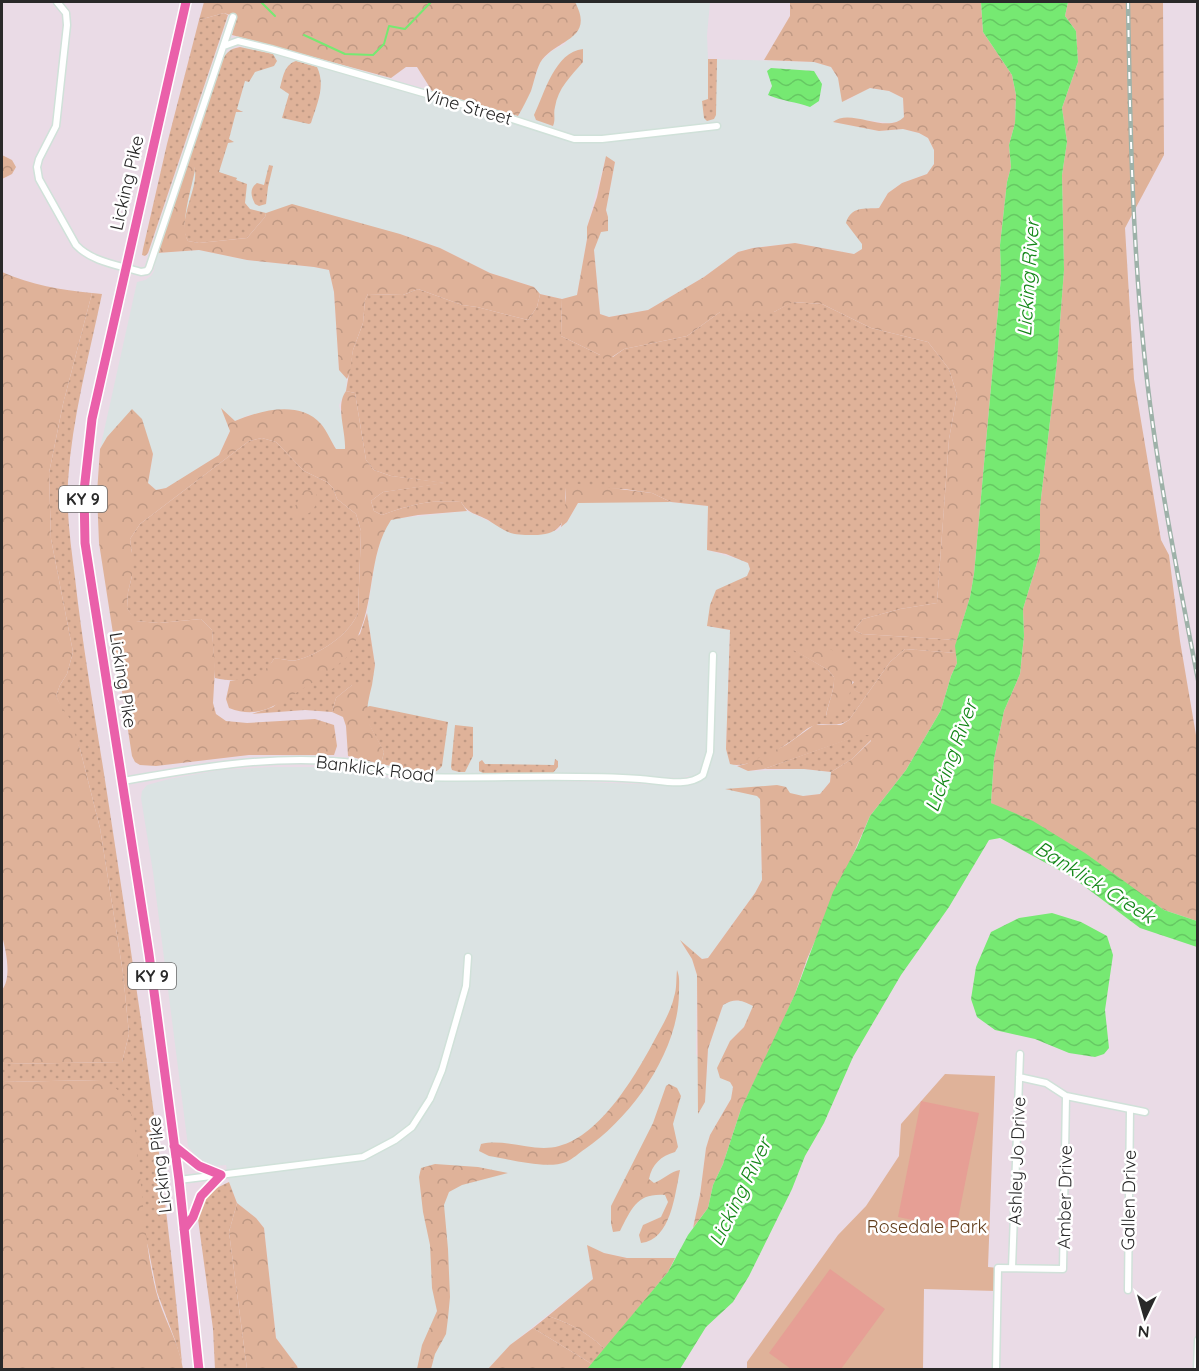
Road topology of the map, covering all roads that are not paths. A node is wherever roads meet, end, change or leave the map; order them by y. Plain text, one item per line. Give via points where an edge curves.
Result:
1 (57, 2) edge
2 (186, 2) edge
3 (232, 16) dead end
4 (224, 46) junction
5 (717, 126) dead end
6 (125, 267) junction
7 (712, 656) dead end
8 (123, 781) junction
9 (468, 957) dead end
10 (1020, 1054) dead end
11 (1019, 1077) junction
12 (1066, 1095) junction
13 (1130, 1109) junction
14 (1145, 1112) dead end
15 (174, 1146) junction
16 (221, 1174) junction
17 (179, 1180) junction
18 (184, 1229) junction
19 (1012, 1268) junction
20 (1128, 1290) dead end
21 (1197, 1341) edge
22 (199, 1370) edge
23 (996, 1370) edge
24 (1197, 1370) edge

1 - 6 street via 66,13 67,31 56,126 39,159 39,179 75,245 93,258
2 - 6 main road, Licking Pike / KY 9
3 - 4 street
4 - 5 street, Vine Street via 238,41 272,49 574,139
4 - 6 street via 149,268 143,273
6 - 8 main road, Licking Pike / KY 9 via 92,419 83,507 88,569
7 - 8 street, Banklick Road via 710,752 706,770 699,778 664,781 416,777 352,763 318,761 231,763
8 - 15 main road, Licking Pike / KY 9
9 - 16 street via 466,986 442,1071 412,1127 363,1157
10 - 11 street, Ashley Jo Drive
11 - 12 street via 1046,1083
11 - 19 street, Ashley Jo Drive
12 - 13 street
12 - 19 street, Amber Drive via 1064,1269
13 - 14 street
13 - 20 street, Gallen Drive
15 - 16 main road via 199,1166
15 - 17 main road, Licking Pike / KY 9
16 - 17 street
16 - 18 main road via 201,1196
17 - 18 main road, Licking Pike / KY 9
18 - 22 main road, Licking Pike / KY 9
19 - 23 street, Amber Drive via 998,1268
21 - 24 street

